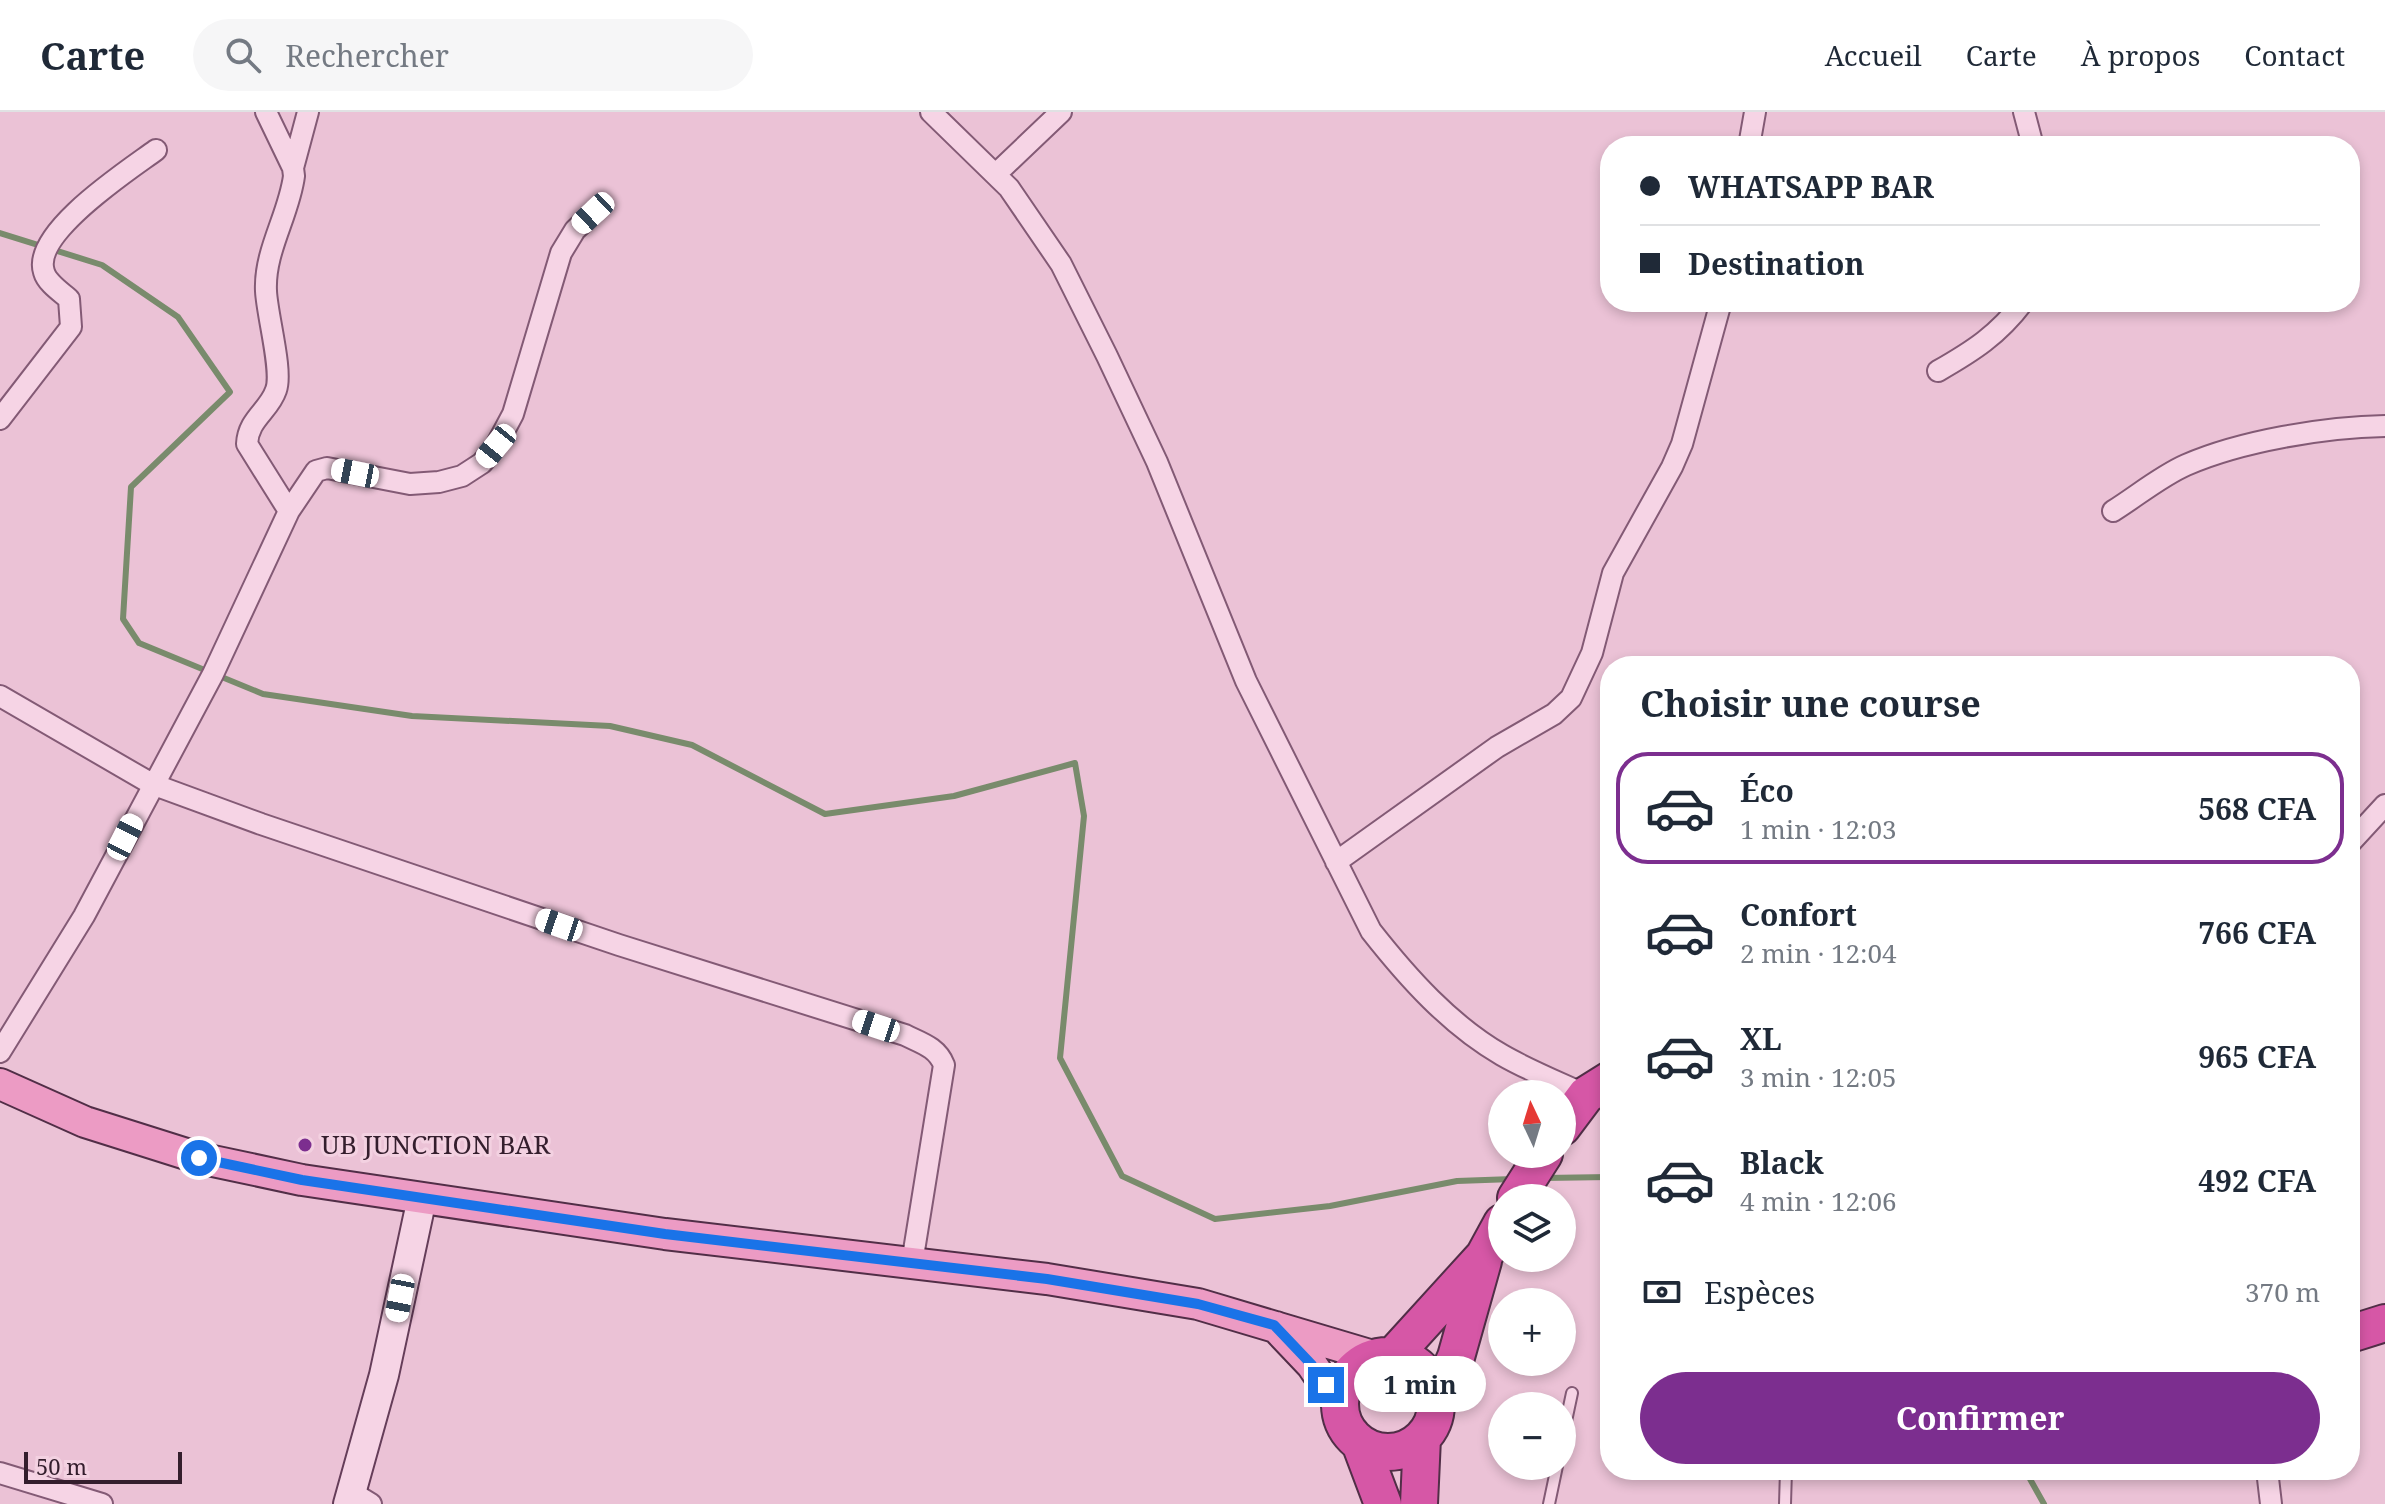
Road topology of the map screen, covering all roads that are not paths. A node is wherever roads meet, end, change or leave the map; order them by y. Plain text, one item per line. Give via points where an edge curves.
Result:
1 (266, 112) edge
2 (308, 112) edge
3 (931, 112) edge
4 (1061, 112) edge
5 (1755, 112) edge
6 (2024, 112) edge
7 (1751, 136) edge
8 (2030, 136) edge
9 (156, 150) dead end
10 (293, 168) junction
11 (996, 174) junction
12 (593, 213) dead end
13 (1718, 312) edge
14 (2014, 312) edge
15 (1938, 371) dead end
16 (0, 419) edge
17 (2385, 426) edge
18 (289, 511) junction
19 (2113, 511) dead end
20 (0, 696) edge
21 (152, 784) junction
22 (2385, 805) edge
23 (2360, 832) edge
24 (1336, 862) junction
25 (0, 1052) edge
26 (0, 1084) edge
27 (1598, 1088) edge
28 (1576, 1112) edge
29 (422, 1198) junction
30 (1488, 1249) edge
31 (1484, 1256) junction
32 (912, 1263) junction
33 (2385, 1323) edge
34 (1274, 1325) junction
35 (2360, 1331) edge
36 (1384, 1357) junction
37 (1436, 1403) junction
38 (1339, 1405) junction
39 (1422, 1438) junction
40 (1360, 1443) junction
41 (0, 1473) edge
42 (1554, 1480) edge
43 (1786, 1480) edge
44 (2268, 1480) edge
45 (357, 1500) edge
46 (102, 1504) edge
47 (1383, 1504) edge
48 (1419, 1504) edge
49 (1549, 1504) edge
50 (1785, 1504) edge
51 (2271, 1504) edge

1 - 10 street
2 - 10 street
3 - 11 street
4 - 11 street
5 - 7 street
6 - 8 street
9 - 16 street via 79,208 58,232 42,263 45,276 69,299 71,327
10 - 18 street via 267,265 276,392 248,431 247,444
11 - 24 street via 1061,264 1107,356 1157,462 1246,681
12 - 18 street via 561,253 513,414 482,463 462,476 410,484 321,468
13 - 24 street via 1682,444 1613,573 1592,653 1571,698
14 - 15 street via 1975,350
17 - 19 street via 2312,433 2234,449 2185,466
18 - 21 street via 213,674
20 - 21 street
21 - 25 street via 84,916
21 - 32 street via 932,1047 944,1065
22 - 23 street
24 - 27 street via 1371,931 1445,1012 1500,1054
26 - 29 main road via 85,1122 199,1158
27 - 28 highway
29 - 32 main road
29 - 45 street
30 - 31 highway
31 - 36 highway
31 - 37 highway via 1456,1357
32 - 34 main road via 1198,1304
33 - 35 highway
34 - 36 main road
34 - 38 main road via 1312,1365
36 - 37 highway via 1410,1361 1423,1371
36 - 38 highway via 1361,1364 1349,1375
37 - 39 highway
38 - 40 highway via 1349,1433
39 - 40 highway via 1392,1452
39 - 48 highway
40 - 47 highway
41 - 46 street
42 - 49 lane
43 - 50 lane
44 - 51 street

